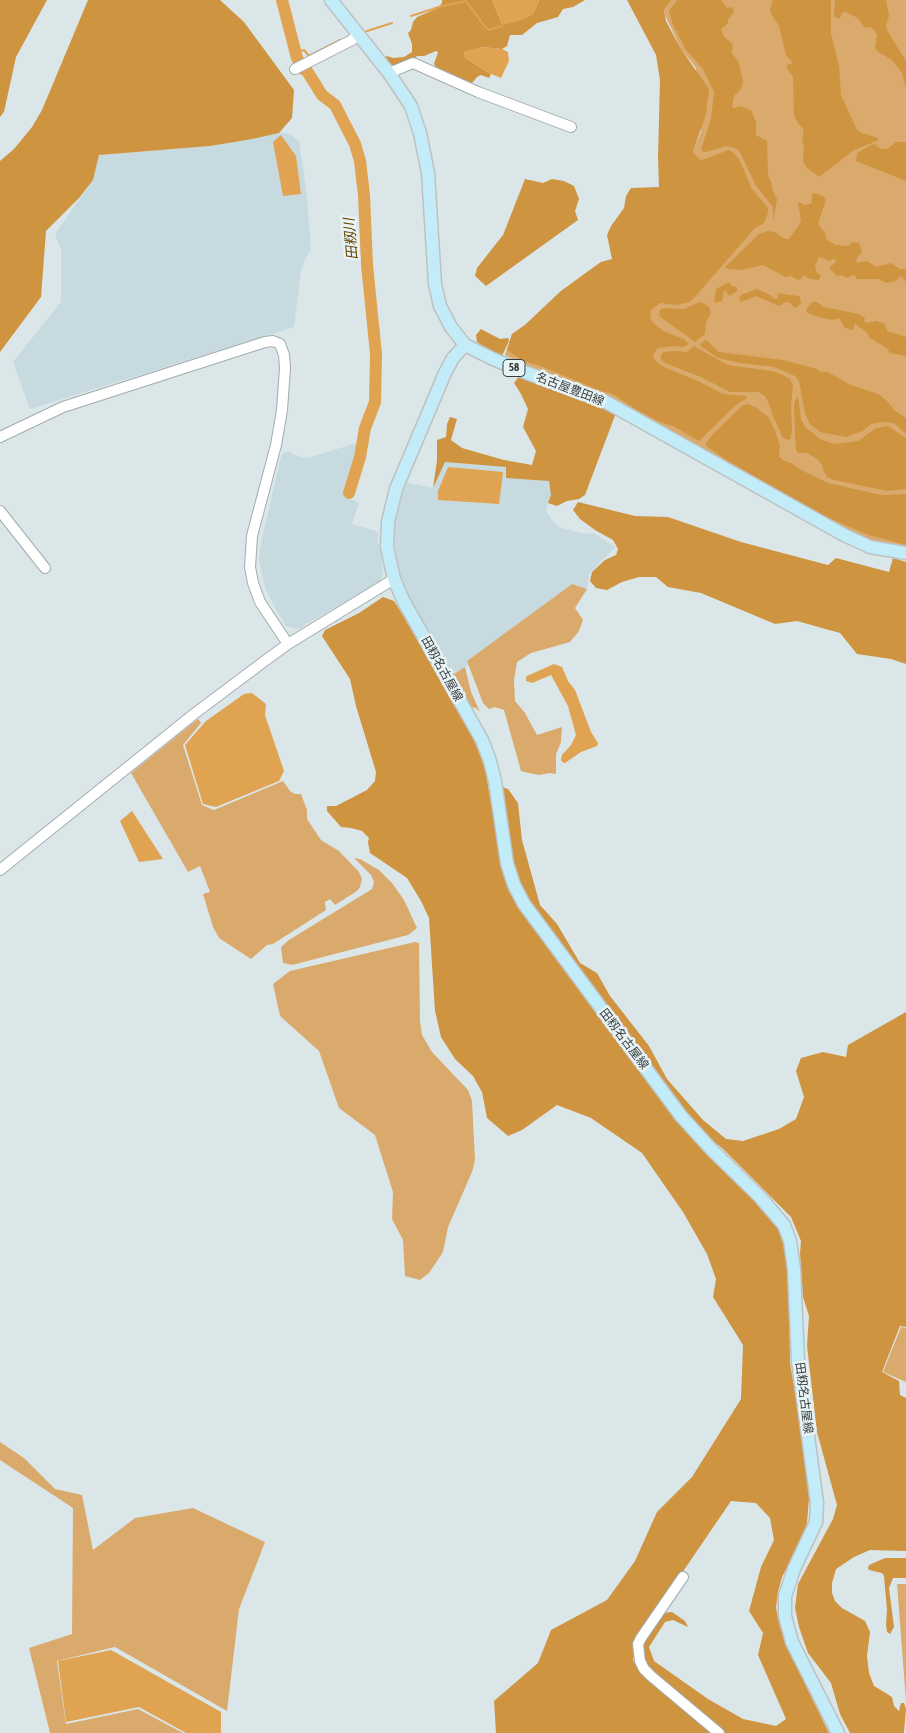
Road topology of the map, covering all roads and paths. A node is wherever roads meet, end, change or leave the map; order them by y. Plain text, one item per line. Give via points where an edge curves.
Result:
1 (331, 0) edge
2 (358, 34) junction
3 (297, 68) dead end
4 (389, 73) junction
5 (571, 127) dead end
6 (465, 345) junction
7 (0, 437) edge
8 (0, 511) edge
9 (906, 553) edge
10 (45, 568) dead end
11 (394, 579) junction
12 (288, 644) junction
13 (0, 870) edge
14 (683, 1577) dead end
15 (719, 1733) edge
16 (838, 1733) edge

1 - 2 main road, 名古屋豊田線 / 58
2 - 3 street
2 - 4 main road, 名古屋豊田線 / 58
4 - 5 street via 413,63
4 - 6 main road, 名古屋豊田線 / 58 via 411,106 420,133 428,173 435,284 440,306
6 - 9 main road, 名古屋豊田線 / 58 via 510,366 606,402 844,535 870,547
6 - 11 main road, 田籾名古屋線 via 445,373 396,489 388,522 387,547
7 - 12 street via 63,406 265,342 280,344 285,368 282,410 252,536 250,568 260,602
8 - 10 street
11 - 12 street
11 - 16 main road, 田籾名古屋線 via 482,740 495,781 508,863 524,904 681,1116 784,1225 794,1269 798,1361 817,1503 816,1522 785,1596 785,1616 792,1642
12 - 13 street via 194,714
14 - 15 street via 641,1638 638,1644 640,1661 651,1676

